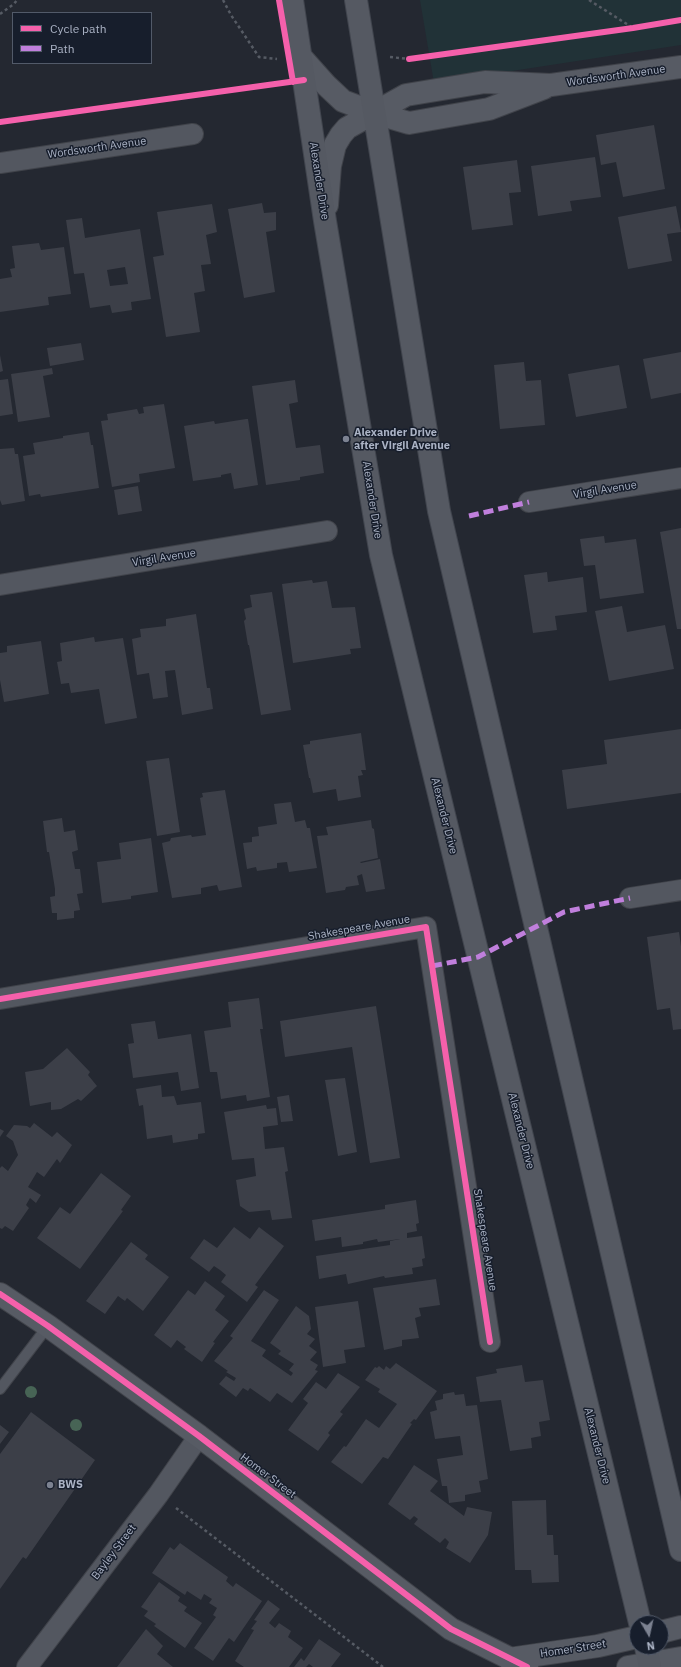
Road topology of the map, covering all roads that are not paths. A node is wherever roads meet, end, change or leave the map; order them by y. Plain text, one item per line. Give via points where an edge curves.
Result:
1 (292, 0) edge
2 (356, 0) edge
3 (301, 57) junction
4 (681, 67) edge
5 (551, 85) junction
6 (375, 113) junction
7 (194, 134) dead end
8 (0, 163) edge
9 (325, 221) junction
10 (681, 478) edge
11 (529, 502) dead end
12 (327, 531) dead end
13 (0, 585) edge
14 (681, 890) edge
15 (630, 898) dead end
16 (0, 999) edge
17 (0, 1294) edge
18 (48, 1326) junction
19 (490, 1342) dead end
20 (0, 1389) edge
21 (199, 1436) junction
22 (681, 1550) edge
23 (638, 1615) edge
24 (681, 1628) edge
25 (669, 1630) edge
26 (629, 1639) edge
27 (681, 1658) edge
28 (649, 1659) edge
29 (518, 1663) edge
30 (27, 1667) edge
31 (628, 1667) edge

1 - 3 main road, Alexander Drive
2 - 6 main road
3 - 6 street, Wordsworth Avenue via 343,101
3 - 9 main road, Alexander Drive
4 - 5 street, Wordsworth Avenue
5 - 6 street, Wordsworth Avenue via 485,82 406,95
5 - 6 street, Wordsworth Avenue via 489,109 409,123
6 - 9 street, Wordsworth Avenue via 347,128 335,145 330,166
6 - 22 main road via 439,510
7 - 8 street, Wordsworth Avenue
9 - 23 main road, Alexander Drive via 381,555
10 - 11 street, Virgil Avenue
12 - 13 street, Virgil Avenue
14 - 15 street
16 - 19 street, Shakespeare Avenue via 426,927
17 - 18 street, Homer Street
18 - 20 lane
18 - 21 street, Homer Street
21 - 29 street, Homer Street via 451,1629
21 - 30 street, Bayley Street via 158,1495
24 - 25 street
26 - 29 street, Homer Street
27 - 28 street
28 - 31 street

